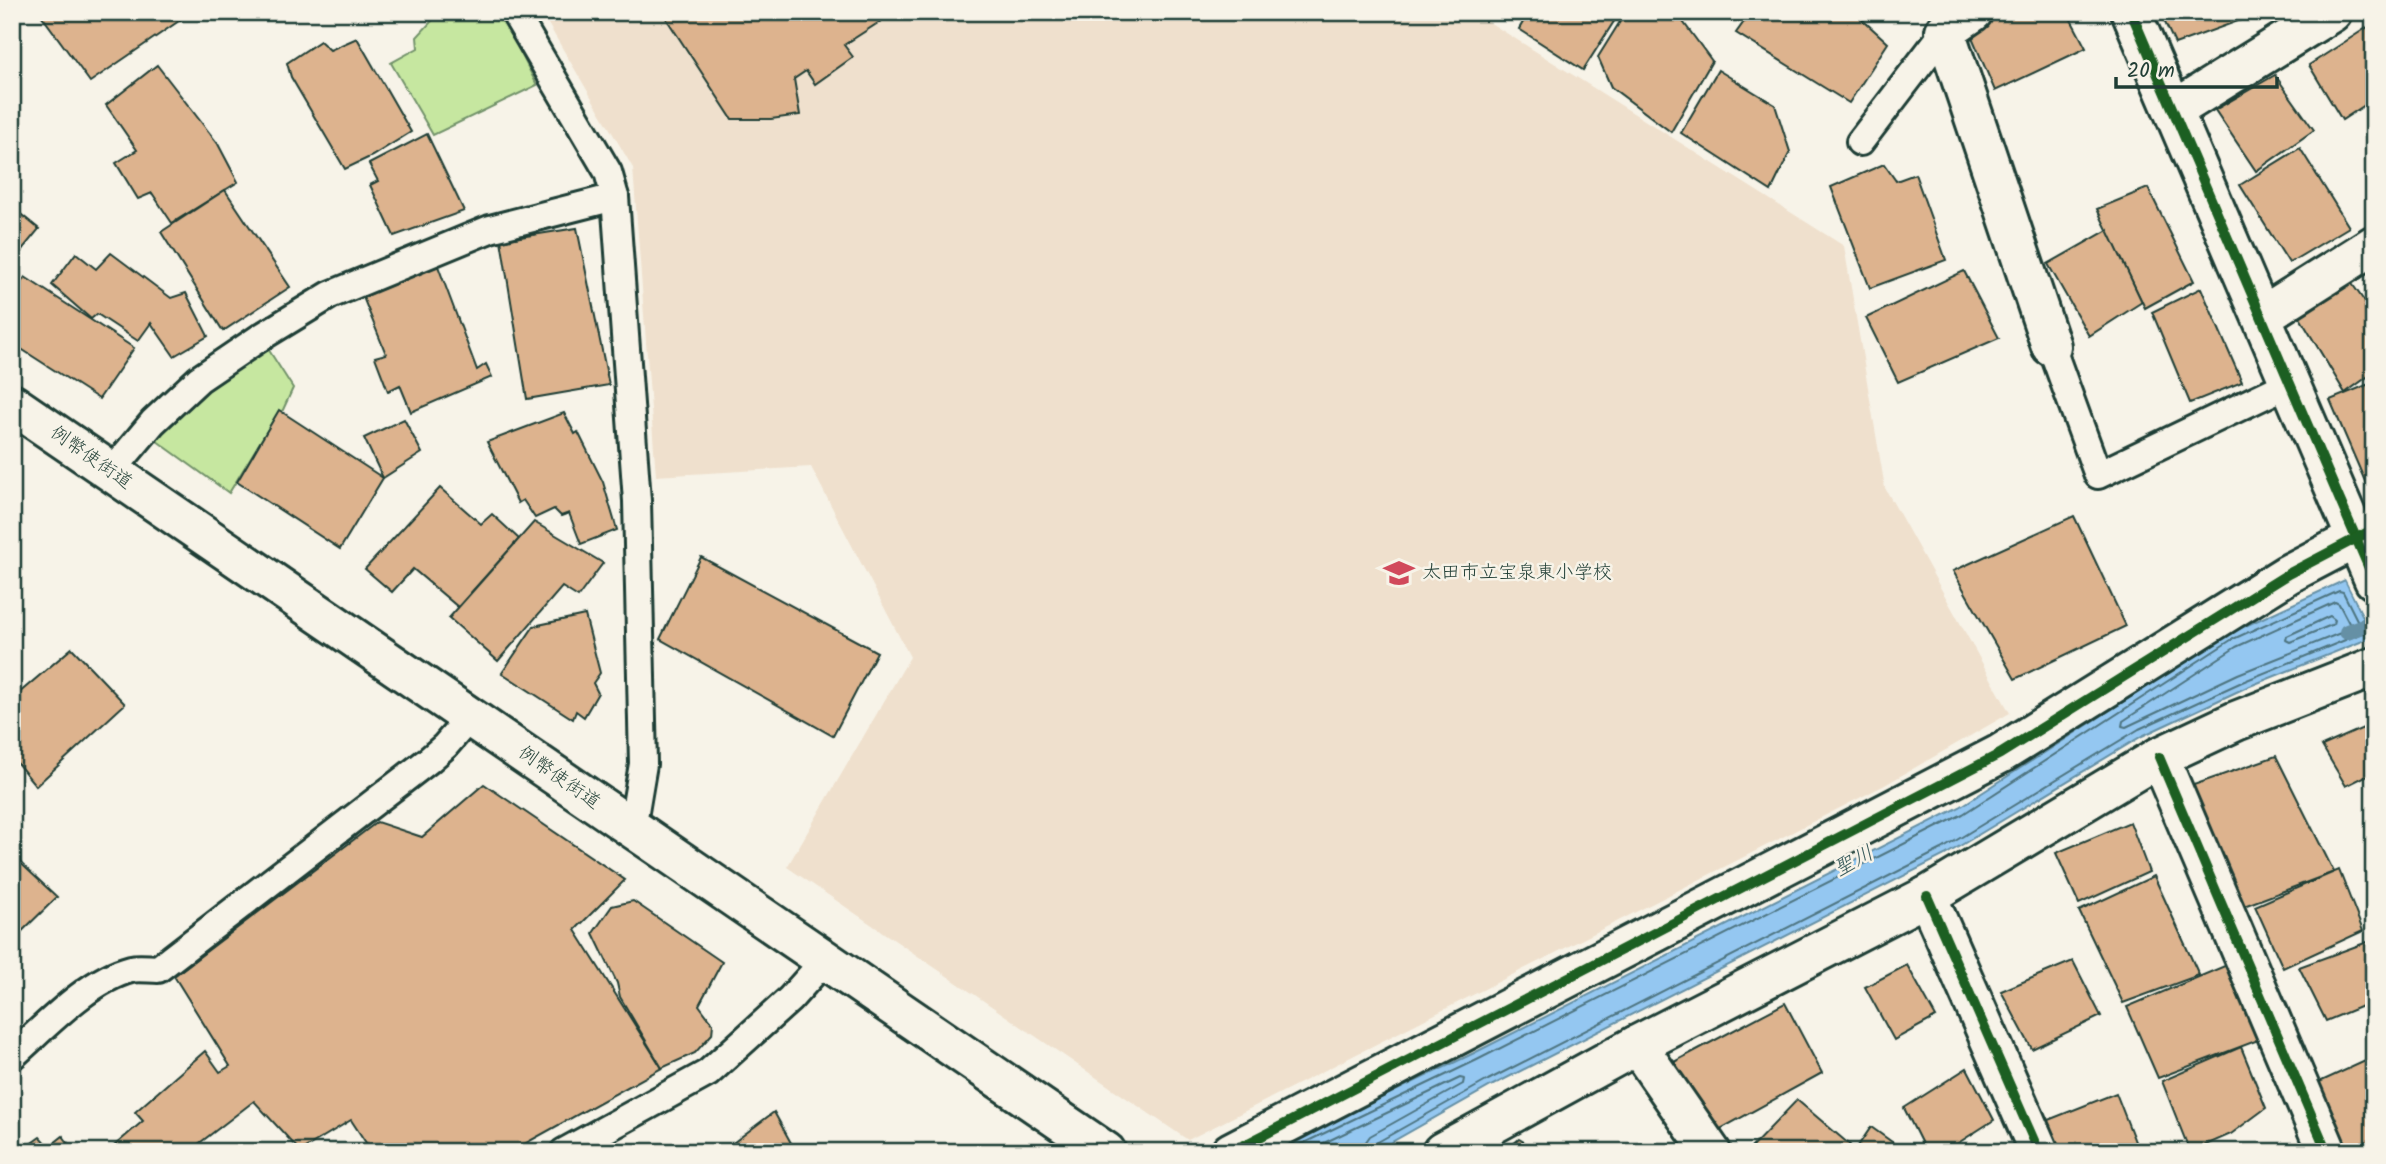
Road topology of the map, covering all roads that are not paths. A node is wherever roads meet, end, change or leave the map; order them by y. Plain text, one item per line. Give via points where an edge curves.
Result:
1 (514, 12) edge
2 (2131, 12) edge
3 (2332, 12) edge
4 (1959, 22) edge
5 (2174, 110) junction
6 (1860, 142) dead end
7 (615, 197) junction
8 (2374, 246) edge
9 (2262, 316) junction
10 (2052, 346) joint
11 (2290, 383) junction
12 (12, 404) edge
13 (111, 472) junction
14 (2367, 551) edge
15 (2374, 667) edge
16 (470, 717) junction
17 (2159, 757) junction
18 (632, 829) junction
19 (1927, 896) junction
20 (826, 959) junction
21 (1637, 1045) junction
22 (12, 1056) edge
23 (564, 1152) edge
24 (1106, 1152) edge
25 (1231, 1152) edge
26 (1442, 1152) edge
27 (1711, 1152) edge
28 (2039, 1152) edge
29 (2327, 1152) edge

1 - 7 lane via 608,172
2 - 5 street
3 - 5 street
4 - 6 lane
4 - 10 street
5 - 9 street
7 - 13 lane via 490,229 330,295 199,379 153,422
7 - 18 lane via 637,501 643,764
8 - 9 street
9 - 11 street
10 - 11 lane via 2098,475
11 - 14 street
12 - 13 street, 例幣使街道
13 - 16 street, 例幣使街道
14 - 25 street via 2288,574 2000,754
15 - 17 street via 2235,721
16 - 18 street, 例幣使街道
16 - 22 lane via 429,761 158,969 132,968 103,981
17 - 19 street
17 - 29 street
18 - 20 street, 例幣使街道
19 - 21 street
19 - 28 street
20 - 23 lane via 790,999 708,1073
20 - 24 street, 例幣使街道
21 - 26 street
21 - 27 street

